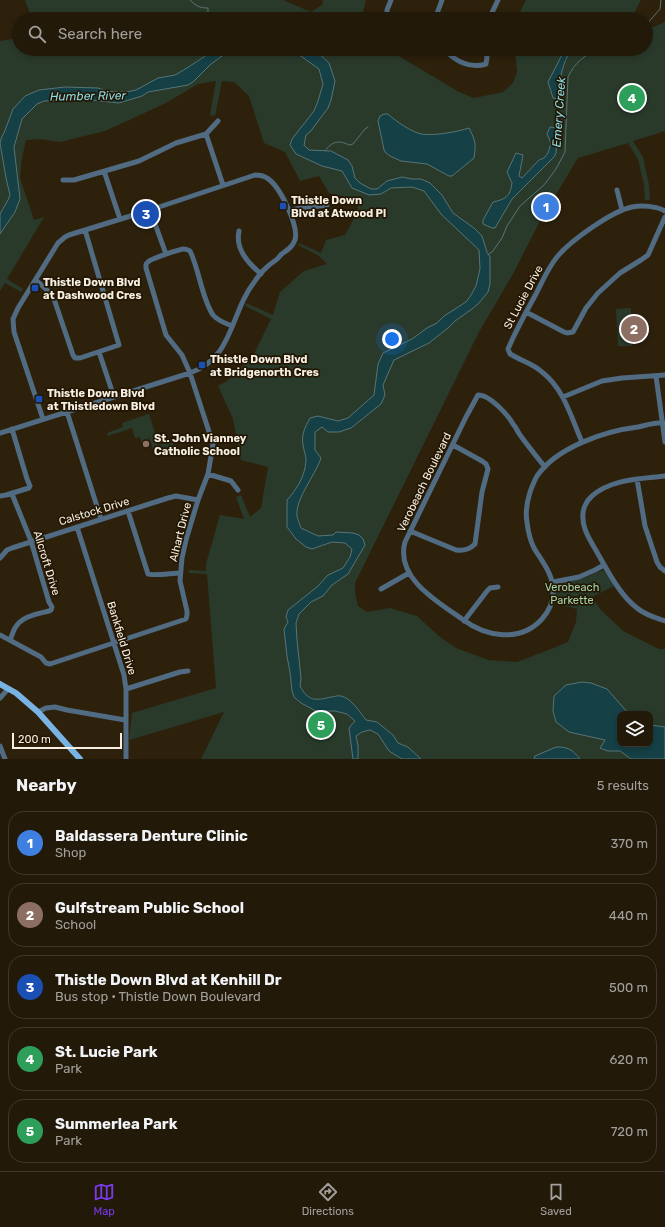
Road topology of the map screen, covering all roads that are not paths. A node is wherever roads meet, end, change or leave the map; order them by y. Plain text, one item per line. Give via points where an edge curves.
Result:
1 (391, 0) edge
2 (442, 0) edge
3 (498, 0) edge
4 (387, 12) edge
5 (438, 12) edge
6 (492, 12) edge
7 (452, 56) edge
8 (487, 56) edge
9 (218, 121) dead end
10 (206, 134) junction
11 (104, 171) junction
12 (63, 180) dead end
13 (223, 186) junction
14 (617, 190) dead end
15 (327, 205) dead end
16 (150, 210) junction
17 (622, 210) junction
18 (289, 211) junction
19 (665, 212) edge
20 (665, 216) edge
21 (120, 219) junction
22 (85, 230) junction
23 (239, 232) dead end
24 (166, 254) junction
25 (261, 274) junction
26 (36, 280) junction
27 (526, 312) junction
28 (232, 326) junction
29 (99, 352) junction
30 (190, 373) junction
31 (665, 375) edge
32 (656, 376) junction
33 (114, 397) junction
34 (563, 397) junction
35 (67, 412) junction
36 (43, 419) junction
37 (664, 423) edge
38 (12, 429) junction
39 (0, 433) edge
40 (582, 442) junction
41 (665, 442) edge
42 (453, 445) junction
43 (545, 467) junction
44 (208, 474) junction
45 (665, 476) edge
46 (637, 480) junction
47 (238, 490) dead end
48 (12, 494) junction
49 (0, 496) edge
50 (198, 500) junction
51 (128, 511) junction
52 (101, 519) junction
53 (77, 527) junction
54 (410, 532) junction
55 (31, 541) junction
56 (0, 558) edge
57 (604, 565) junction
58 (665, 571) edge
59 (180, 572) junction
60 (409, 573) junction
61 (553, 582) junction
62 (498, 587) dead end
63 (382, 589) dead end
64 (464, 621) junction
65 (665, 622) edge
66 (0, 636) edge
67 (10, 640) junction
68 (113, 643) junction
69 (188, 671) dead end
70 (0, 684) edge
71 (8, 689) junction
72 (126, 689) junction
73 (0, 698) edge
74 (38, 712) junction
75 (125, 720) junction
76 (0, 746) edge
77 (1, 754) edge
78 (4, 759) edge
79 (80, 759) edge
80 (126, 759) edge

1 - 4 street
2 - 5 street
3 - 6 street
7 - 8 street via 457,61 474,65 486,64
9 - 10 street
10 - 11 street via 176,143 139,161
10 - 13 street
11 - 12 street via 74,180
11 - 21 street
13 - 16 street
13 - 18 street via 255,175 263,176 277,188
14 - 17 street
15 - 18 street
16 - 21 street
16 - 24 street
17 - 19 street, St Lucie Drive via 644,206
17 - 27 street, St Lucie Drive via 587,231 558,256 548,269
18 - 25 street via 296,234 292,246
20 - 27 street via 648,255 620,273 598,293 586,308 573,332 564,332
21 - 22 street
22 - 26 street via 65,237 58,243
22 - 29 street via 119,345
23 - 25 street via 237,239 241,252
24 - 28 street via 183,249 190,252 213,314 220,321
24 - 30 street, Alhart Drive via 148,261 146,268 166,334 182,355
25 - 28 street via 244,296
26 - 29 street via 54,298 75,358
26 - 36 street via 16,312 13,325
27 - 34 street, St Lucie Drive via 513,337 509,352 542,371 552,380
28 - 30 street via 218,354 206,365
29 - 33 street
30 - 33 street
30 - 44 street, Alhart Drive via 213,444
31 - 32 street
32 - 34 street via 602,381
32 - 37 street
33 - 35 street
34 - 40 street, St Lucie Drive
35 - 36 street
35 - 52 street
36 - 38 street
37 - 40 street via 625,428
37 - 41 street
38 - 39 street
38 - 48 street via 30,486
40 - 43 street via 556,457
42 - 43 street, Verobeach Boulevard via 476,397 481,394 505,413
42 - 54 street, Verobeach Boulevard
42 - 54 street via 482,461 488,469 474,544 464,550 456,550
43 - 61 street via 532,486 526,516 532,542
44 - 47 street via 231,481
44 - 50 street, Alhart Drive
45 - 46 street
46 - 57 street via 618,482 606,487 592,495 586,503 583,512 584,522 589,538
46 - 58 street via 645,526 657,562
48 - 49 street
48 - 55 street, Allcroft Drive
50 - 51 street, Calstock Drive via 176,496
50 - 59 street, Alhart Drive
51 - 52 street, Calstock Drive
51 - 59 street via 148,574
52 - 53 street, Calstock Drive
53 - 55 street, Calstock Drive
53 - 68 street, Bankfield Drive
54 - 60 street, Verobeach Boulevard via 404,550
55 - 56 street, Calstock Drive via 7,550
55 - 67 street, Allcroft Drive via 52,608 18,624
57 - 61 street via 579,577
57 - 65 street via 622,592 636,607
59 - 68 street, Alhart Drive via 187,610 186,619
60 - 63 street
60 - 64 street, Verobeach Boulevard via 422,589
61 - 64 street, Verobeach Boulevard via 549,609 533,627 514,634 500,635 481,630
62 - 64 street via 488,589
66 - 67 street, Alhart Drive
67 - 68 street, Alhart Drive via 50,664
68 - 72 street, Bankfield Drive
69 - 72 street
70 - 71 main road
71 - 73 street
71 - 74 main road
72 - 75 street, Bankfield Drive
74 - 75 street via 55,707
74 - 79 main road
75 - 80 street, Bankfield Drive
76 - 77 street
77 - 78 street

